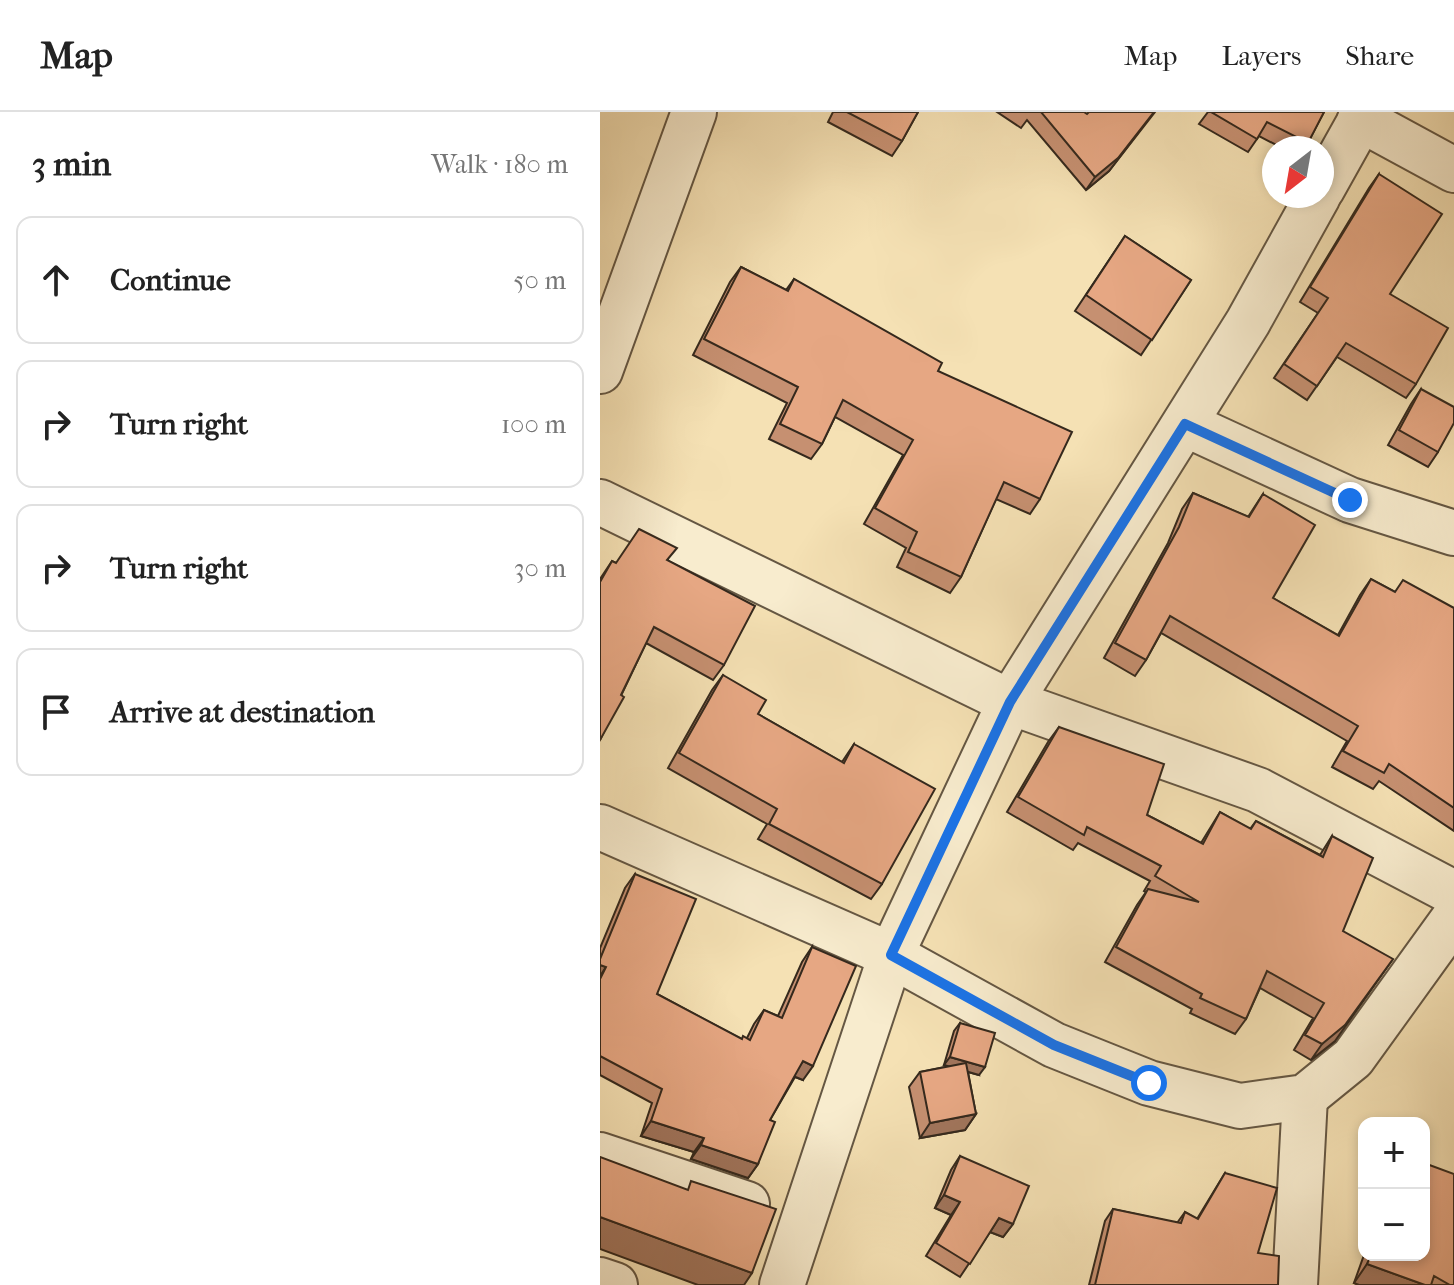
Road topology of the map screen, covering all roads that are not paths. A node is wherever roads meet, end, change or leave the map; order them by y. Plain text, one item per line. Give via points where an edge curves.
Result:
1 (694, 112) edge
2 (1363, 116) edge
3 (1334, 168) edge
4 (1454, 170) edge
5 (1311, 208) edge
6 (600, 371) edge
7 (1185, 424) junction
8 (600, 502) edge
9 (1454, 533) edge
10 (1010, 702) junction
11 (600, 827) edge
12 (1454, 893) edge
13 (1454, 918) edge
14 (891, 955) junction
15 (1305, 1097) junction
16 (600, 1155) edge
17 (802, 1223) junction
18 (600, 1280) edge
19 (615, 1285) edge
20 (782, 1285) edge
21 (1295, 1285) edge

1 - 6 street
2 - 3 street
2 - 4 street
5 - 7 street
7 - 9 street via 1350,500
7 - 10 street
8 - 10 street
10 - 12 street via 1258,790
10 - 14 street
11 - 14 street
13 - 15 street via 1353,1058
14 - 15 street via 1054,1045 1149,1083 1240,1106
14 - 17 street
15 - 21 street
16 - 17 street
17 - 20 street
18 - 19 street

